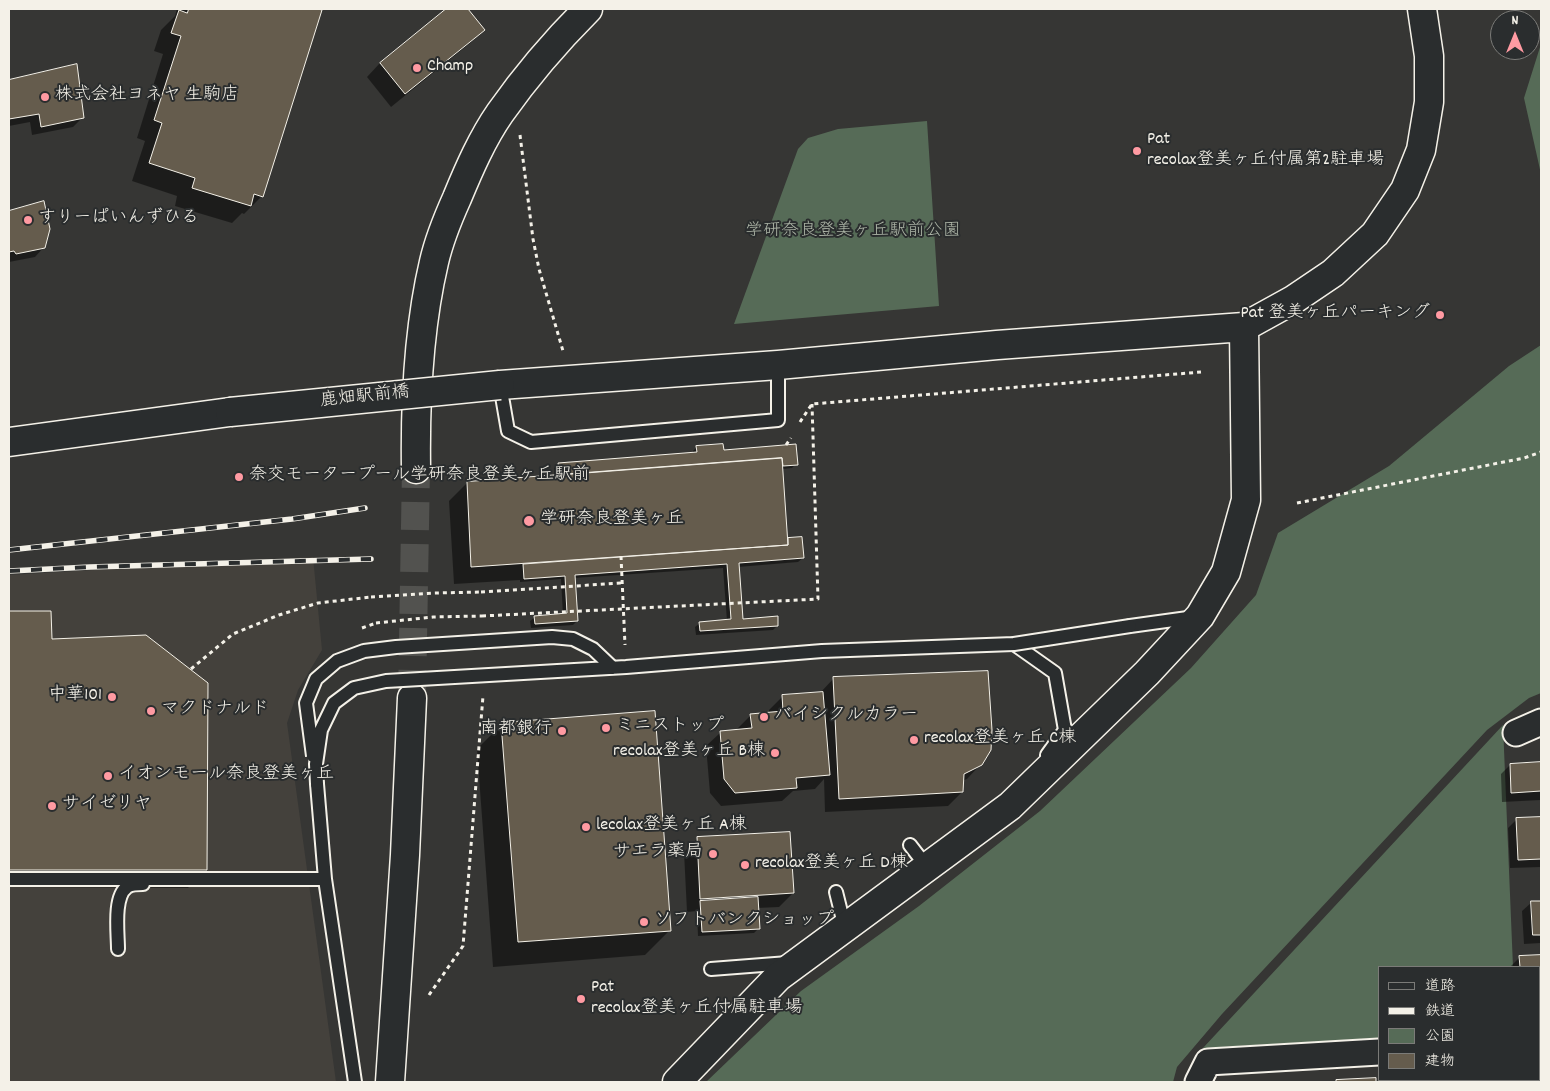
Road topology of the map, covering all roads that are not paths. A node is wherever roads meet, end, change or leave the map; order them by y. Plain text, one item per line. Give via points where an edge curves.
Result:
1 (588, 9) edge
2 (1422, 9) edge
3 (1244, 327) junction
4 (778, 365) junction
5 (500, 385) junction
6 (9, 442) edge
7 (416, 469) tunnel mouth
8 (1200, 616) junction
9 (1014, 644) junction
10 (613, 668) junction
11 (412, 698) tunnel mouth
12 (1541, 722) edge
13 (1516, 733) dead end
14 (317, 784) junction
15 (1010, 806) junction
16 (910, 845) dead end
17 (927, 867) junction
18 (9, 878) edge
19 (294, 879) junction
20 (325, 879) junction
21 (836, 892) dead end
22 (845, 928) junction
23 (118, 949) dead end
24 (798, 962) junction
25 (711, 969) dead end
26 (1378, 1052) edge
27 (355, 1082) edge
28 (390, 1082) edge
29 (677, 1082) edge
30 (1198, 1082) edge

1 - 7 street via 532,70 499,114 469,168 449,216 434,261 420,335
2 - 3 street via 1429,56 1429,102 1421,150 1405,190 1374,234 1333,273
3 - 4 street, 鹿畑駅前橋
3 - 8 street via 1246,500 1226,572
4 - 5 street, 鹿畑駅前橋
4 - 5 lane via 778,420 530,442 508,431
5 - 6 street, 鹿畑駅前橋, bridge via 230,412
8 - 9 lane, bridge
8 - 15 street via 1147,673
9 - 10 lane, bridge via 822,651
9 - 15 lane via 1056,673 1065,730
10 - 14 lane, bridge via 386,681 354,688 334,703 321,730
10 - 14 lane, bridge via 593,649 573,639 552,637 396,647 364,651 337,661 316,679 306,703
11 - 28 street
12 - 13 street
14 - 20 lane
15 - 17 street
16 - 17 lane
17 - 22 street
18 - 19 lane
19 - 20 lane
19 - 23 lane via 285,884 128,886 121,894 118,907
20 - 27 lane
21 - 22 lane
22 - 24 street
24 - 25 lane
24 - 29 street via 778,977
26 - 30 street via 1208,1062

